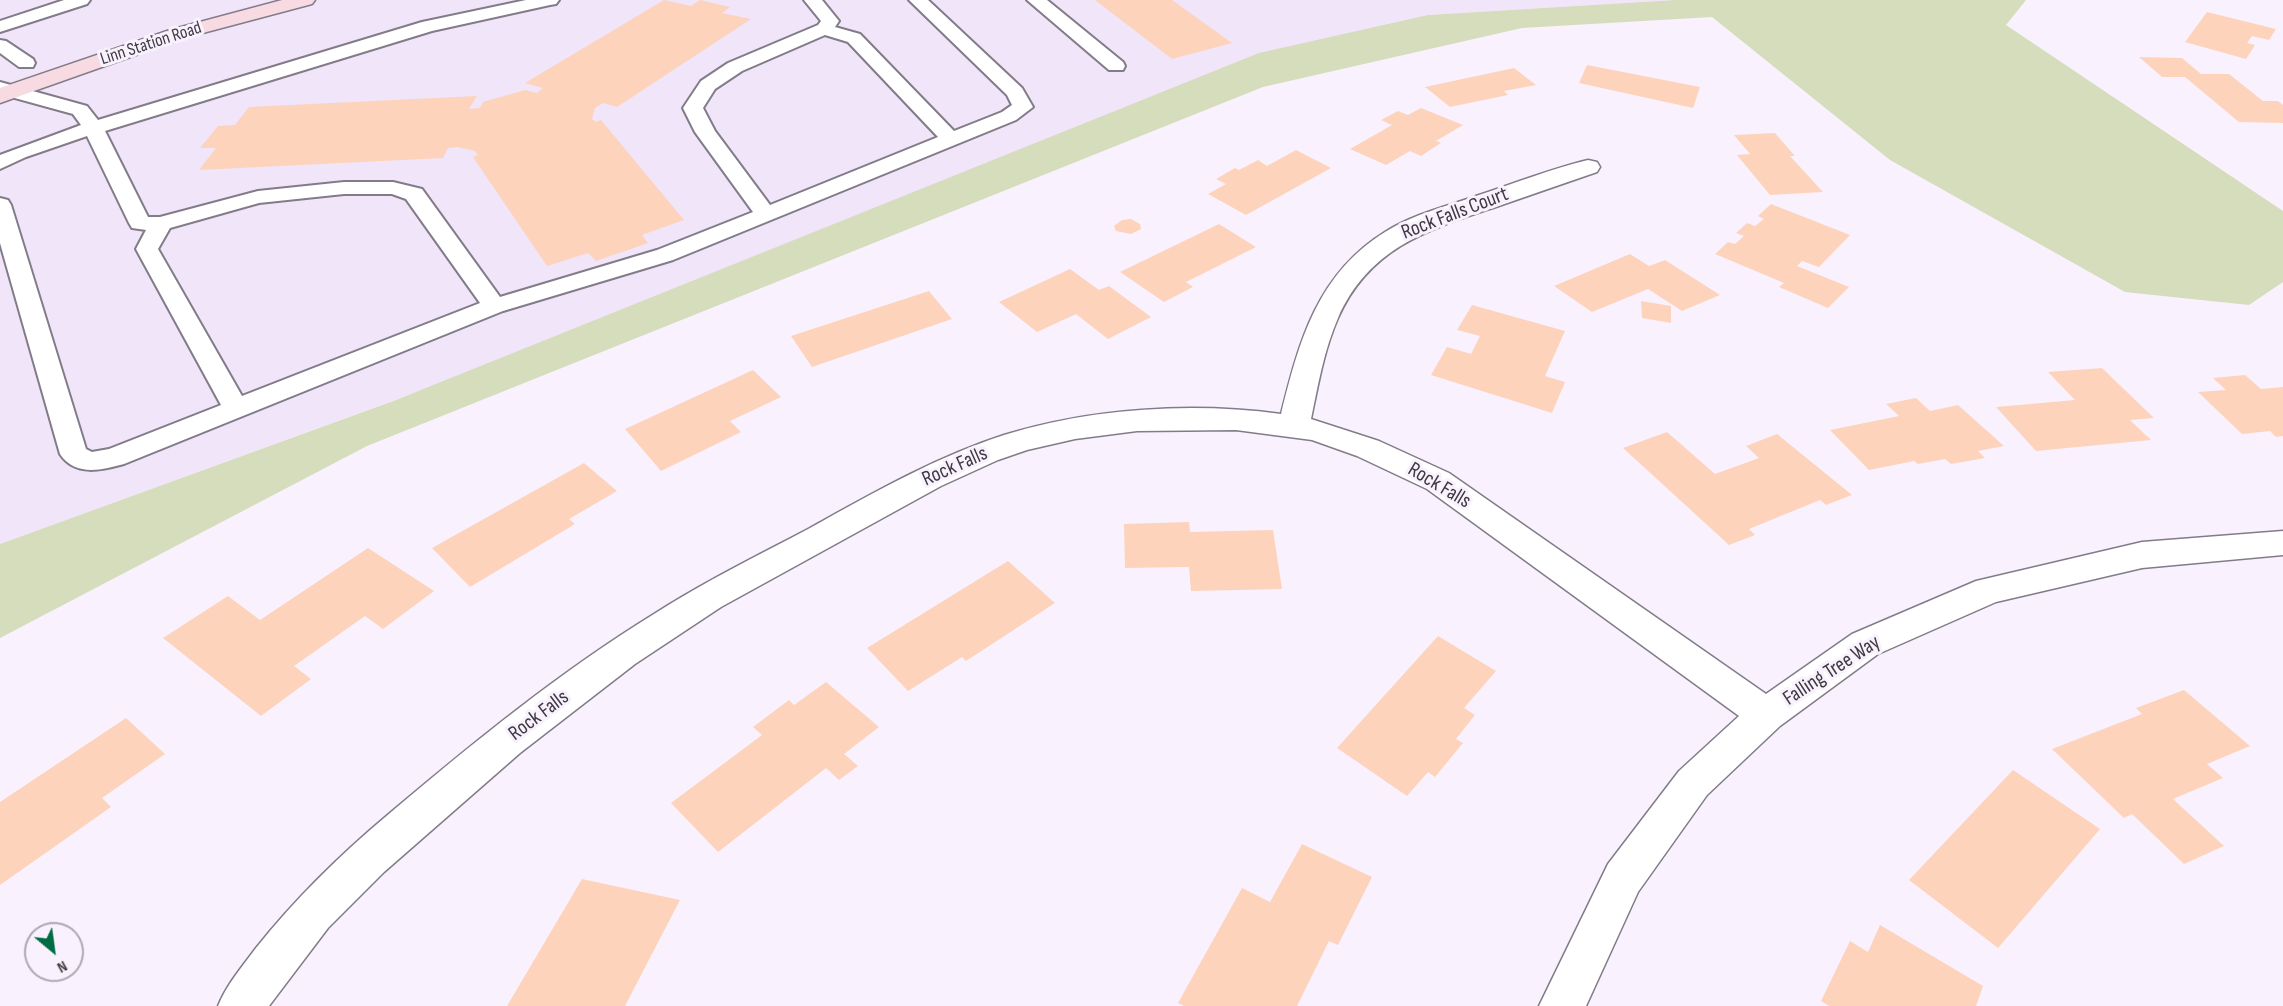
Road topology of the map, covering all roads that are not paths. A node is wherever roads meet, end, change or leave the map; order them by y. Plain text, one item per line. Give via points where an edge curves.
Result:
1 (81, 0) edge
2 (234, 0) edge
3 (305, 0) edge
4 (550, 0) edge
5 (813, 0) edge
6 (918, 0) edge
7 (1036, 0) edge
8 (0, 27) edge
9 (138, 27) dead end
10 (824, 29) junction
11 (0, 45) edge
12 (34, 61) joint
13 (1116, 66) dead end
14 (0, 73) edge
15 (4, 92) edge
16 (93, 128) junction
17 (951, 140) junction
18 (0, 163) edge
19 (1588, 167) dead end
20 (0, 205) edge
21 (766, 214) junction
22 (161, 224) junction
23 (494, 306) junction
24 (236, 409) junction
25 (1294, 426) junction
26 (2283, 543) edge
27 (1766, 715) junction
28 (241, 1006) edge
29 (1562, 1006) edge

1 - 8 lane
2 - 9 street, Linn Station Road
3 - 15 street, Linn Station Road via 177,34
4 - 16 lane via 428,26
5 - 10 lane via 830,21
6 - 17 lane via 1015,92 1023,107
7 - 13 lane
10 - 17 lane via 854,38
10 - 21 lane via 735,67 708,85 693,108 705,132
11 - 12 lane
12 - 14 street
15 - 16 lane via 80,110
16 - 18 lane
16 - 22 lane via 140,223
17 - 21 lane
19 - 25 street, Rock Falls Court via 1422,223 1394,237 1366,259 1325,316 1311,352
20 - 24 lane via 74,454 88,462 114,457
21 - 23 lane via 665,255
22 - 23 lane via 258,196 393,188 414,194
22 - 24 lane via 147,249
23 - 24 lane
25 - 27 street, Rock Falls via 1346,440 1438,482
25 - 28 street, Rock Falls via 1221,419 1086,427 1000,447 933,475 648,635 518,731 388,839 337,889 268,968
26 - 27 street, Falling Tree Way via 2142,555 1988,590 1865,644
27 - 29 street, Falling Tree Way via 1692,783 1623,878

